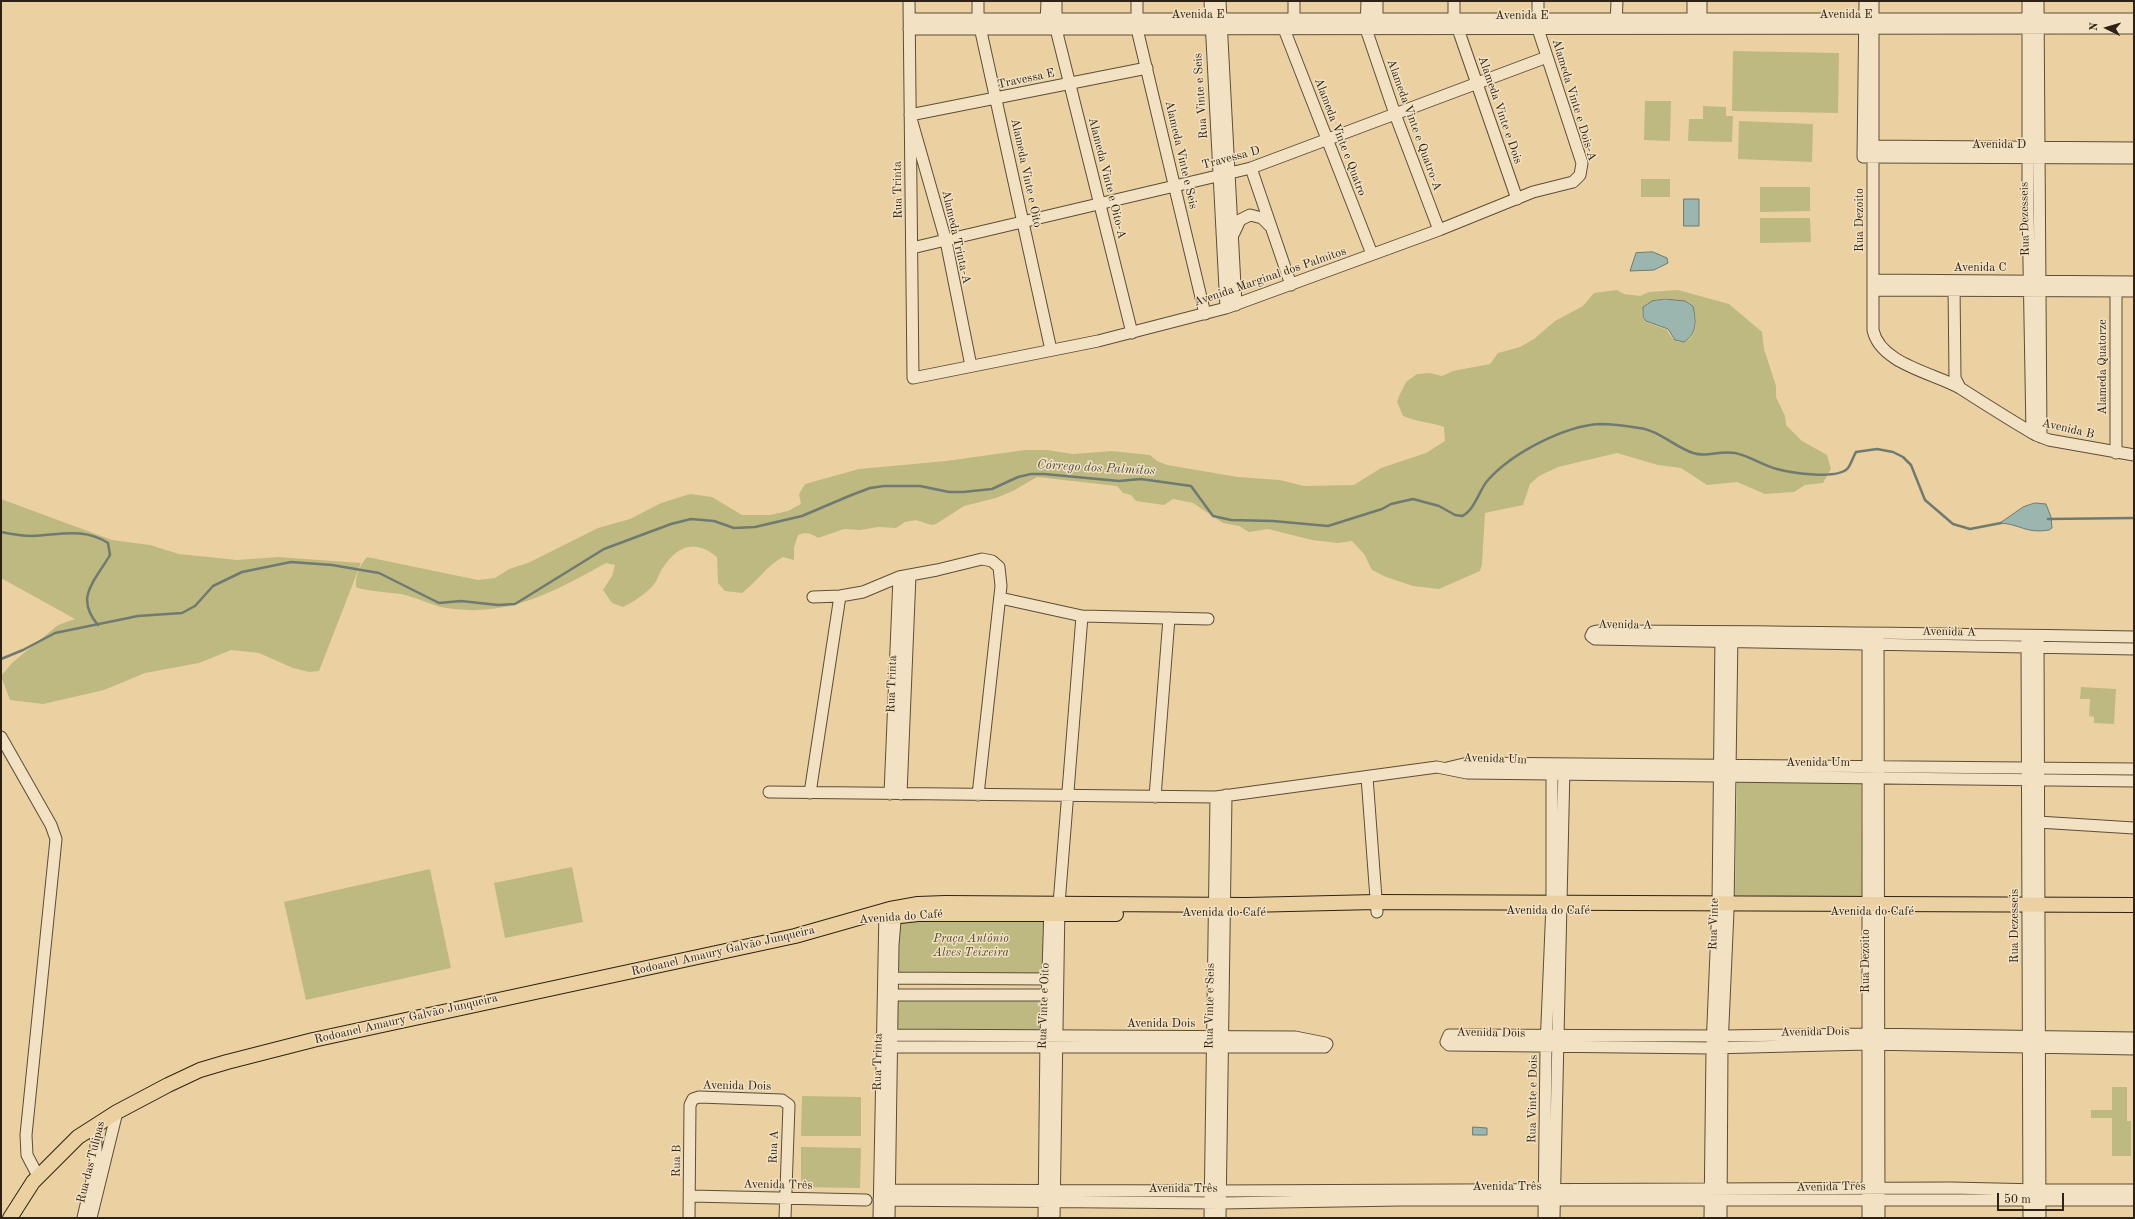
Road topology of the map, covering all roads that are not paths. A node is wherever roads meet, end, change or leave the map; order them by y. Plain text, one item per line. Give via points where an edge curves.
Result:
1 (909, 1) edge
2 (978, 1) edge
3 (1047, 1) edge
4 (1056, 1) edge
5 (1137, 1) edge
6 (1210, 1) edge
7 (1220, 1) edge
8 (1294, 1) edge
9 (1367, 1) edge
10 (1377, 1) edge
11 (1454, 1) edge
12 (1531, 1) edge
13 (1538, 1) edge
14 (1617, 1) edge
15 (1693, 1) edge
16 (1701, 1) edge
17 (1865, 1) edge
18 (1873, 1) edge
19 (2028, 1) edge
20 (2038, 1) edge
21 (1294, 18) junction
22 (1454, 18) junction
23 (2134, 19) edge
24 (979, 23) junction
25 (1215, 23) junction
26 (1372, 23) junction
27 (1535, 23) junction
28 (1616, 23) junction
29 (1697, 23) junction
30 (1869, 23) junction
31 (909, 24) junction
32 (1051, 24) junction
33 (1137, 24) junction
34 (2033, 24) junction
35 (2134, 28) edge
36 (1284, 29) junction
37 (1458, 29) junction
38 (1547, 57) junction
39 (1146, 68) junction
40 (1070, 83) junction
41 (1477, 83) junction
42 (996, 98) junction
43 (1395, 114) junction
44 (910, 115) junction
45 (1327, 140) junction
46 (2134, 148) edge
47 (1868, 152) junction
48 (2033, 153) junction
49 (2134, 158) edge
50 (1251, 168) junction
51 (1224, 175) junction
52 (1578, 178) joint
53 (1175, 186) junction
54 (1517, 199) junction
55 (1100, 204) junction
56 (1023, 222) junction
57 (1272, 230) junction
58 (1439, 230) junction
59 (946, 241) junction
60 (912, 248) junction
61 (1234, 250) junction
62 (1372, 254) junction
63 (2134, 282) edge
64 (1291, 285) junction
65 (1873, 285) junction
66 (2034, 285) junction
67 (1954, 286) junction
68 (2116, 286) junction
69 (2134, 291) edge
70 (1231, 306) junction
71 (1205, 314) junction
72 (1132, 333) junction
73 (1051, 350) junction
74 (971, 366) junction
75 (913, 378) joint
76 (1960, 388) junction
77 (2036, 435) junction
78 (2116, 453) junction
79 (2134, 455) edge
80 (905, 576) junction
81 (840, 596) junction
82 (813, 597) dead end
83 (1000, 598) junction
84 (1082, 616) junction
85 (1169, 618) junction
86 (1208, 619) dead end
87 (2032, 635) junction
88 (1727, 636) junction
89 (2134, 636) edge
90 (1873, 638) junction
91 (2032, 647) junction
92 (2134, 649) edge
93 (1, 737) edge
94 (1552, 769) junction
95 (1564, 769) junction
96 (1725, 770) junction
97 (2134, 770) edge
98 (1873, 771) junction
99 (2033, 774) junction
100 (1367, 777) junction
101 (2134, 781) edge
102 (769, 792) dead end
103 (810, 793) junction
104 (895, 794) junction
105 (978, 795) junction
106 (1068, 796) junction
107 (1221, 796) junction
108 (1156, 797) junction
109 (2038, 822) junction
110 (2134, 828) edge
111 (2134, 905) edge
112 (1377, 907) junction
113 (1557, 907) junction
114 (1723, 908) junction
115 (1874, 908) junction
116 (2033, 908) junction
117 (1054, 909) junction
118 (1220, 909) junction
119 (890, 913) junction
120 (2134, 913) edge
121 (853, 920) joint
122 (893, 978) junction
123 (1048, 979) junction
124 (892, 995) junction
125 (1047, 995) junction
126 (887, 1035) junction
127 (1051, 1036) junction
128 (2134, 1038) edge
129 (1873, 1039) junction
130 (1217, 1042) junction
131 (1552, 1042) junction
132 (1718, 1042) junction
133 (2033, 1042) junction
134 (886, 1047) junction
135 (1051, 1048) junction
136 (2134, 1049) edge
137 (786, 1102) joint
138 (690, 1105) joint
139 (117, 1112) junction
140 (93, 1127) junction
141 (38, 1176) junction
142 (1716, 1189) junction
143 (2134, 1190) edge
144 (1049, 1191) junction
145 (1873, 1194) junction
146 (884, 1195) junction
147 (1550, 1195) junction
148 (2035, 1195) junction
149 (690, 1196) junction
150 (1215, 1197) junction
151 (785, 1198) junction
152 (866, 1200) dead end
153 (2134, 1200) edge
154 (1716, 1201) junction
155 (1049, 1202) junction
156 (10, 1218) edge
157 (83, 1218) edge
158 (91, 1218) edge
159 (689, 1218) edge
160 (785, 1218) edge
161 (879, 1218) edge
162 (889, 1218) edge
163 (1044, 1218) edge
164 (1054, 1218) edge
165 (1210, 1218) edge
166 (1220, 1218) edge
167 (1544, 1218) edge
168 (1554, 1218) edge
169 (1710, 1218) edge
170 (1721, 1218) edge
171 (1868, 1218) edge
172 (1879, 1218) edge
173 (2029, 1218) edge
174 (2040, 1218) edge

1 - 31 street, Rua Trinta
2 - 24 street, Alameda Vinte e Oito
3 - 32 street
4 - 32 street
5 - 33 street, Alameda Vinte e Seis
6 - 25 street, Rua Vinte e Seis
7 - 25 street, Rua Vinte e Seis
8 - 21 street
9 - 26 street
10 - 26 street
11 - 22 street
12 - 27 street
13 - 27 street
14 - 28 street
15 - 29 street
16 - 29 street
17 - 30 street, Rua Dezoito
18 - 30 street, Rua Dezoito
19 - 34 street, Rua Dezesseis
20 - 34 street, Rua Dezesseis
21 - 25 street, Avenida E
21 - 26 street, Avenida E
22 - 26 street, Avenida E
22 - 27 street, Avenida E
23 - 34 street, Avenida E
24 - 31 street, Avenida E
24 - 32 street, Avenida E
24 - 42 street, Alameda Vinte e Oito
25 - 33 street, Avenida E
25 - 36 street, Avenida E
25 - 51 street, Rua Vinte e Seis
26 - 36 street, Avenida E
26 - 37 street, Avenida E
26 - 43 street, Alameda Vinte e Quatro-A
27 - 28 street, Avenida E
27 - 37 street, Avenida E
27 - 38 street, Alameda Vinte e Dois-A
28 - 29 street, Avenida E
29 - 30 street, Avenida E
29 - 30 street, Avenida E via 1820,18
30 - 34 street, Avenida E
30 - 47 street, Rua Dezoito
31 - 44 street, Rua Trinta
32 - 33 street, Avenida E
32 - 40 street, Alameda Vinte e Oito-A
33 - 39 street, Alameda Vinte e Seis
34 - 35 street, Avenida E
34 - 48 street, Rua Dezesseis
36 - 45 street, Alameda Vinte e Quatro
37 - 41 street, Alameda Vinte e Dois
38 - 41 street, Travessa D
38 - 52 street, Alameda Vinte e Dois-A via 1582,163
39 - 40 street, Travessa E
39 - 53 street, Alameda Vinte e Seis
40 - 42 street, Travessa E
40 - 55 street, Alameda Vinte e Oito-A
41 - 43 street, Travessa D
41 - 54 street, Alameda Vinte e Dois
42 - 44 street, Travessa E
42 - 56 street, Alameda Vinte e Oito
43 - 45 street, Travessa D
43 - 58 street, Alameda Vinte e Quatro-A
44 - 59 street, Alameda Trinta-A
44 - 60 street, Rua Trinta
45 - 50 street, Travessa D
45 - 62 street, Alameda Vinte e Quatro
46 - 48 street, Avenida D
47 - 48 street, Avenida D
47 - 65 street, Rua Dezoito
48 - 49 street, Avenida D
48 - 66 street, Rua Dezesseis
50 - 51 street, Travessa D
50 - 57 street
51 - 53 street, Travessa D
51 - 61 street, Rua Vinte e Seis
51 - 70 street, Rua Vinte e Seis
52 - 54 street, Avenida Marginal dos Palmitos via 1573,182
53 - 55 street, Travessa D
53 - 71 street, Alameda Vinte e Seis
54 - 58 street, Avenida Marginal dos Palmitos
55 - 56 street, Travessa D
55 - 72 street, Alameda Vinte e Oito-A
56 - 59 street, Travessa D
56 - 73 street, Alameda Vinte e Oito
57 - 61 street via 1266,221 1258,216 1243,217 1237,223 1234,232
57 - 64 street
58 - 62 street, Avenida Marginal dos Palmitos
59 - 60 street, Travessa D
59 - 74 street, Alameda Trinta-A
60 - 75 street, Rua Trinta
61 - 70 street, Rua Vinte e Seis
62 - 64 street, Avenida Marginal dos Palmitos
63 - 68 street, Avenida C
64 - 70 street, Avenida Marginal dos Palmitos
65 - 67 street, Avenida C
65 - 76 street, Rua Dezoito via 1873,330 1878,344 1901,361
66 - 67 street, Avenida C
66 - 68 street, Avenida C
66 - 77 street, Rua Dezesseis
67 - 76 street via 1955,378
68 - 69 street, Avenida C
68 - 78 street, Alameda Quatorze
70 - 71 street, Avenida Marginal dos Palmitos
71 - 72 street, Avenida Marginal dos Palmitos
72 - 73 street, Avenida Marginal dos Palmitos
73 - 74 street, Avenida Marginal dos Palmitos
74 - 75 street, Avenida Marginal dos Palmitos
76 - 77 street, Avenida B
77 - 78 street, Avenida B
78 - 79 street, Avenida B
80 - 81 street via 867,591
80 - 83 street via 987,559 994,562 1000,570
80 - 104 street, Rua Trinta
81 - 82 street
81 - 103 street
83 - 84 street
83 - 105 street
84 - 85 street
84 - 106 street, Rua Vinte e Oito
85 - 86 street
85 - 108 street
87 - 89 street, Avenida A
87 - 90 street, Avenida A
87 - 91 street, Rua Dezesseis
88 - 88 street, Avenida A via 1597,631 1591,636 1595,639
88 - 90 street, Avenida A
88 - 96 street, Rua Vinte
90 - 91 street, Avenida A
90 - 98 street, Rua Dezoito
91 - 92 street, Avenida A
91 - 99 street, Rua Dezesseis
93 - 141 street via 51,825 56,839 26,1135 27,1155
94 - 95 street, Avenida Um
94 - 100 street, Avenida Um via 1476,768 1461,772 1437,767
94 - 113 street, Rua Vinte e Dois
95 - 96 street, Avenida Um
95 - 113 street, Rua Vinte e Dois
96 - 98 street, Avenida Um
96 - 114 street, Rua Vinte
97 - 99 street, Avenida Um
98 - 99 street, Avenida Um
98 - 115 street, Rua Dezoito
99 - 101 street, Avenida Um
99 - 109 street, Rua Dezesseis
99 - 116 street, Rua Dezesseis
100 - 107 street, Avenida Um
100 - 112 street
102 - 103 street, Avenida Um
103 - 104 street, Avenida Um
104 - 105 street, Avenida Um
105 - 106 street, Avenida Um
106 - 108 street, Avenida Um
106 - 117 street, Rua Vinte e Oito
107 - 108 street, Avenida Um
107 - 118 street, Rua Vinte e Seis
109 - 110 street
109 - 116 street, Rua Dezesseis
111 - 116 main road, Avenida do Café
112 - 113 main road, Avenida do Café
112 - 118 main road, Avenida do Café
113 - 114 main road, Avenida do Café
113 - 131 street, Rua Vinte e Dois
114 - 115 main road, Avenida do Café
114 - 132 street, Rua Vinte
115 - 116 main road, Avenida do Café
115 - 129 street, Rua Dezoito
116 - 120 main road, Avenida do Café
116 - 133 street, Rua Dezesseis
117 - 118 main road, Avenida do Café
117 - 119 main road, Avenida do Café
117 - 123 street, Rua Vinte e Oito
117 - 127 street, Rua Vinte e Oito
118 - 130 street, Rua Vinte e Seis
119 - 121 main road, Avenida do Café
119 - 122 street, Rua Trinta
119 - 126 street, Rua Trinta
121 - 139 main road, Rodoanel Amaury Galvão Junqueira via 700,957 328,1037 227,1062 200,1070
122 - 123 street
122 - 124 street, Rua Trinta
123 - 125 street, Rua Vinte e Oito
124 - 125 street
124 - 126 street, Rua Trinta
125 - 127 street, Rua Vinte e Oito
126 - 127 street, Avenida Dois
126 - 134 street, Rua Trinta
127 - 130 street, Avenida Dois
127 - 135 street, Rua Vinte e Oito
128 - 133 street, Avenida Dois
129 - 132 street, Avenida Dois
129 - 133 street, Avenida Dois
129 - 145 street, Rua Dezoito
130 - 130 street, Avenida Dois via 1325,1047 1328,1044 1300,1038
130 - 135 street, Avenida Dois
130 - 150 street, Rua Vinte e Seis
131 - 131 street, Avenida Dois via 1449,1035 1446,1038 1449,1045
131 - 132 street, Avenida Dois
131 - 147 street, Rua Vinte e Dois
132 - 142 street, Rua Vinte
133 - 136 street, Avenida Dois
133 - 148 street, Rua Dezesseis
134 - 135 street, Avenida Dois
134 - 146 street, Rua Trinta
135 - 144 street, Rua Vinte e Oito
137 - 138 street, Avenida Dois via 698,1097 693,1099
137 - 151 street, Rua A via 789,1105
138 - 149 street, Rua B
139 - 140 main road, Rodoanel Amaury Galvão Junqueira
139 - 158 street, Rua das Tulipas
140 - 141 main road, Rodoanel Amaury Galvão Junqueira via 78,1137
140 - 157 street, Rua das Tulipas via 98,1151
141 - 156 main road, Rodoanel Amaury Galvão Junqueira via 18,1202
142 - 145 street, Avenida Três
142 - 147 street, Avenida Três
142 - 154 street, Rua Vinte
143 - 148 street, Avenida Três
144 - 146 street, Avenida Três
144 - 150 street, Avenida Três
144 - 155 street, Rua Vinte e Oito
145 - 148 street, Avenida Três
145 - 154 street, Avenida Três
145 - 171 street, Rua Dezoito
145 - 172 street, Rua Dezoito
146 - 155 street, Avenida Três
146 - 161 street, Rua Trinta
146 - 162 street, Rua Trinta
147 - 150 street, Avenida Três via 1400,1200
147 - 154 street, Avenida Três
147 - 167 street, Rua Vinte e Dois
147 - 168 street, Rua Vinte e Dois
148 - 153 street, Avenida Três
148 - 173 street, Rua Dezesseis
148 - 174 street, Rua Dezesseis
149 - 151 street, Avenida Três
149 - 159 street, Rua B
150 - 155 street, Avenida Três
150 - 165 street, Rua Vinte e Seis
150 - 166 street, Rua Vinte e Seis
151 - 152 street, Avenida Três
151 - 160 street, Rua A
154 - 169 street, Rua Vinte
154 - 170 street, Rua Vinte
155 - 163 street, Rua Vinte e Oito
155 - 164 street, Rua Vinte e Oito

